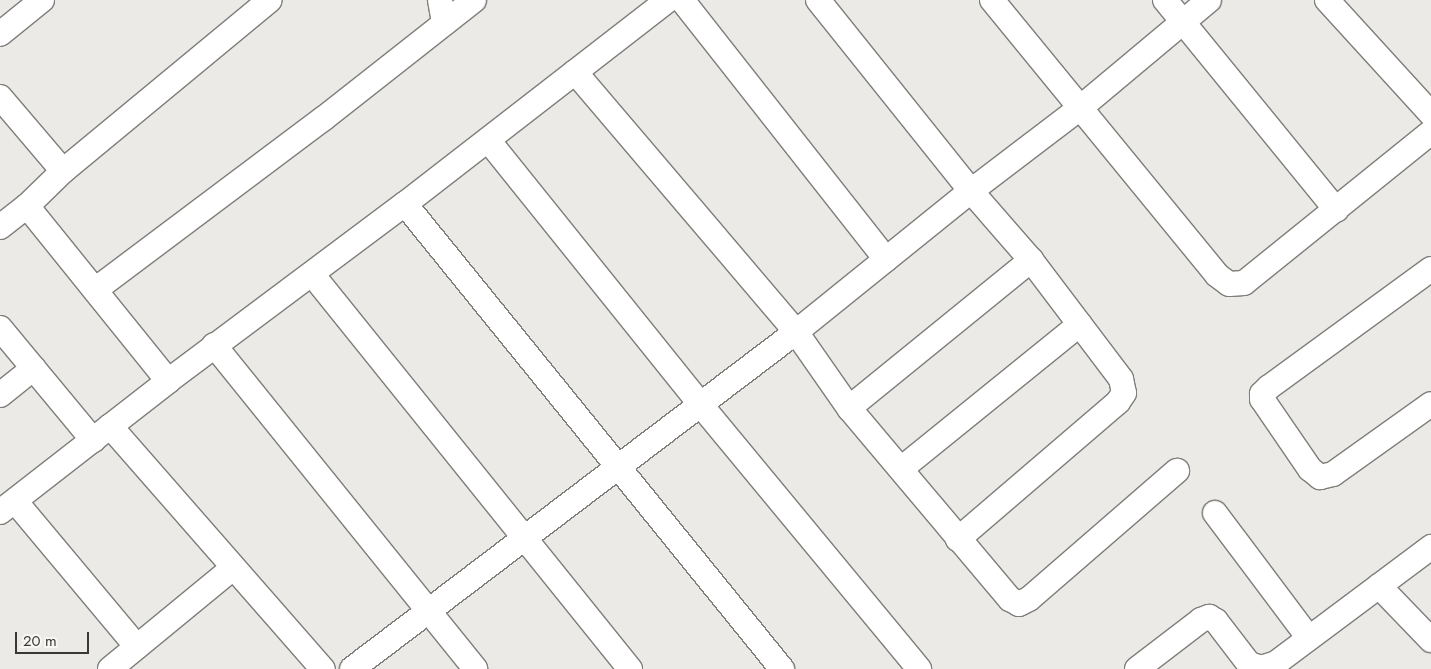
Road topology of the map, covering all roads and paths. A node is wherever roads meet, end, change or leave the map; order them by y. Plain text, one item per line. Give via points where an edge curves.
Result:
1 (42, 0) edge
2 (270, 0) edge
3 (440, 0) edge
4 (474, 0) edge
5 (668, 0) edge
6 (682, 0) edge
7 (818, 0) edge
8 (992, 0) edge
9 (1165, 0) edge
10 (1209, 0) edge
11 (1327, 0) edge
12 (1183, 22) junction
13 (444, 24) junction
14 (0, 34) edge
15 (575, 72) junction
16 (0, 97) edge
17 (1080, 108) junction
18 (1431, 114) edge
19 (1431, 132) edge
20 (488, 140) junction
21 (63, 171) junction
22 (971, 190) junction
23 (405, 204) junction
24 (27, 206) junction
25 (1336, 210) junction
26 (0, 227) edge
27 (886, 259) junction
28 (1031, 260) junction
29 (1431, 269) edge
30 (312, 274) junction
31 (95, 290) junction
32 (1080, 324) junction
33 (0, 328) edge
34 (796, 332) junction
35 (214, 345) junction
36 (34, 368) junction
37 (168, 381) junction
38 (0, 395) edge
39 (700, 404) junction
40 (1431, 404) edge
41 (849, 408) junction
42 (102, 433) junction
43 (619, 467) junction
44 (901, 469) junction
45 (1178, 471) dead end
46 (7, 506) edge
47 (1215, 512) dead end
48 (525, 537) junction
49 (958, 539) junction
50 (1431, 547) edge
51 (233, 568) junction
52 (1379, 586) junction
53 (428, 610) junction
54 (1309, 638) junction
55 (1431, 640) edge
56 (137, 647) junction
57 (110, 669) edge
58 (323, 669) edge
59 (352, 669) edge
60 (475, 669) edge
61 (630, 669) edge
62 (782, 669) edge
63 (919, 669) edge
64 (1137, 669) edge

1 - 14 street
2 - 21 street
3 - 13 street
4 - 13 street
5 - 15 street
6 - 27 street
7 - 22 street
8 - 17 street
9 - 12 street
10 - 12 street
11 - 18 street
12 - 17 street
12 - 25 street
13 - 31 street via 191,220
15 - 20 street
15 - 34 street
16 - 21 street
17 - 22 street
17 - 25 street via 1217,275 1229,284 1244,283
19 - 25 street
20 - 23 street
20 - 39 street
21 - 24 street
22 - 27 street
22 - 28 street
23 - 30 street
23 - 43 street
24 - 26 street
24 - 31 street
27 - 34 street
28 - 32 street
28 - 41 street
29 - 40 street via 1262,394 1262,399 1310,469 1320,477 1333,474
30 - 35 street
30 - 48 street
31 - 37 street
32 - 44 street
32 - 49 street via 1121,379 1124,392 1118,402
33 - 36 street
34 - 39 street
34 - 41 street
35 - 37 street
35 - 53 street
36 - 38 street
36 - 42 street
37 - 42 street
39 - 43 street
39 - 63 street
41 - 44 street
42 - 46 street
42 - 51 street
43 - 48 street
43 - 62 street
44 - 49 street
45 - 49 street via 1029,599 1019,604 1010,599
46 - 56 street
47 - 54 street
48 - 53 street
48 - 61 street
50 - 52 street
51 - 56 street
51 - 58 street
52 - 54 street
52 - 55 street
53 - 59 street
53 - 60 street
54 - 64 street via 1276,663 1261,668 1249,664 1216,621 1209,617
56 - 57 street

